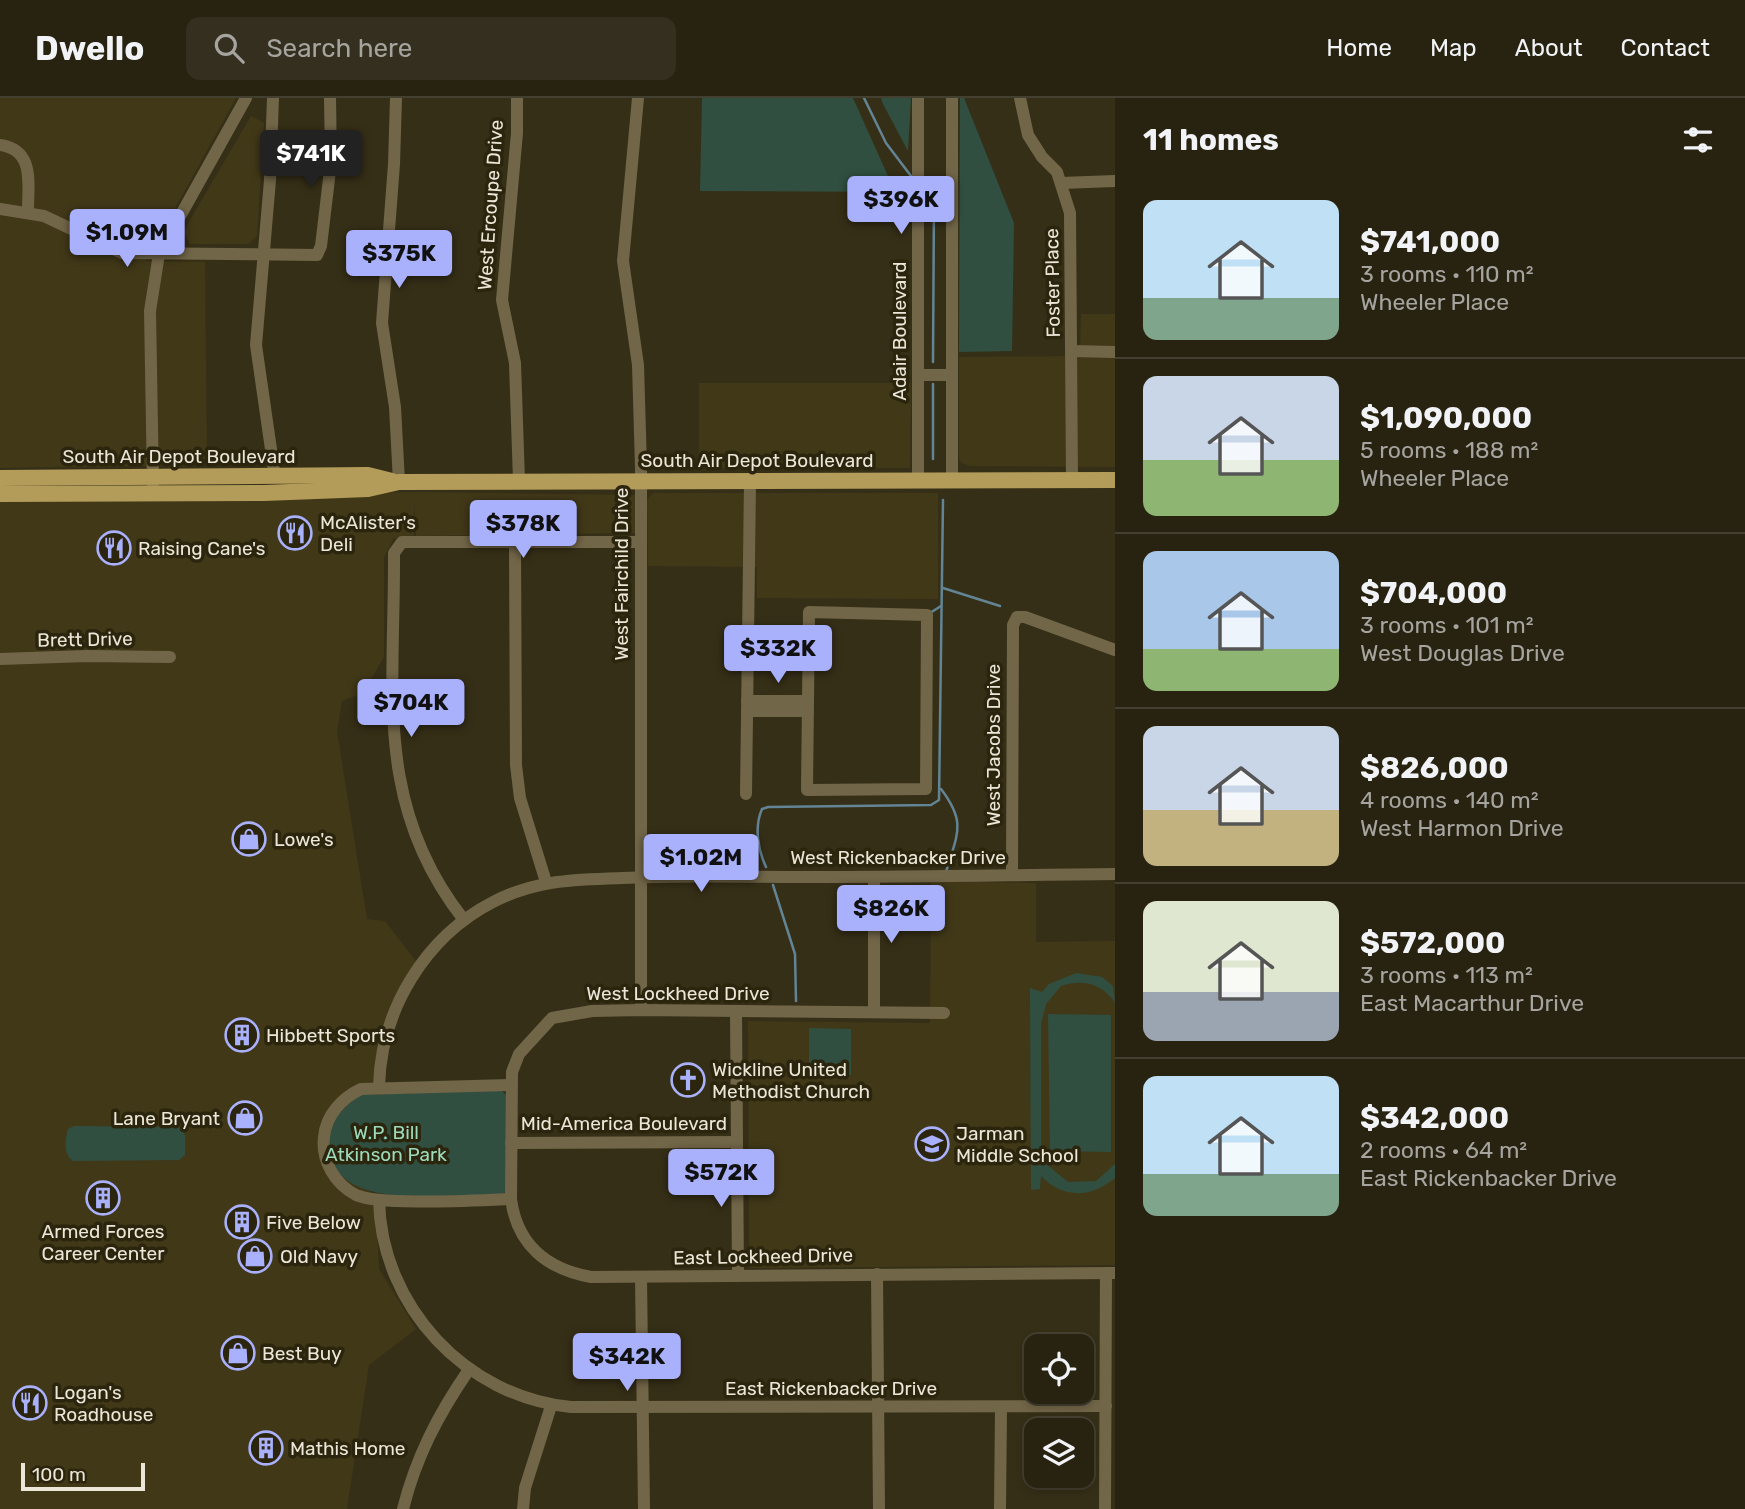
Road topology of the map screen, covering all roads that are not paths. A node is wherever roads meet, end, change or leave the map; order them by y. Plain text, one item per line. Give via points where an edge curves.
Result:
1 (246, 98) edge
2 (273, 98) edge
3 (330, 98) edge
4 (396, 98) edge
5 (517, 98) edge
6 (638, 98) edge
7 (918, 98) edge
8 (953, 98) edge
9 (1020, 98) edge
10 (0, 145) edge
11 (1115, 181) edge
12 (1061, 183) junction
13 (0, 209) edge
14 (28, 211) junction
15 (159, 254) junction
16 (263, 254) junction
17 (1072, 351) junction
18 (1115, 352) edge
19 (918, 375) junction
20 (953, 375) junction
21 (275, 477) junction
22 (0, 478) edge
23 (918, 480) junction
24 (952, 480) junction
25 (1072, 480) junction
26 (1115, 480) edge
27 (519, 481) junction
28 (640, 481) junction
29 (399, 482) junction
30 (751, 482) junction
31 (153, 485) junction
32 (0, 494) edge
33 (639, 542) junction
34 (515, 543) junction
35 (1115, 650) edge
36 (170, 657) dead end
37 (0, 659) edge
38 (747, 706) junction
39 (808, 706) junction
40 (746, 794) dead end
41 (1115, 874) edge
42 (1012, 875) junction
43 (640, 877) junction
44 (874, 877) junction
45 (547, 882) junction
46 (464, 920) junction
47 (641, 1010) junction
48 (736, 1011) junction
49 (874, 1013) junction
50 (944, 1013) dead end
51 (511, 1085) junction
52 (379, 1086) junction
53 (737, 1142) junction
54 (511, 1143) junction
55 (512, 1199) junction
56 (379, 1200) junction
57 (1110, 1273) edge
58 (877, 1274) junction
59 (738, 1276) junction
60 (641, 1277) junction
61 (468, 1371) junction
62 (551, 1406) junction
63 (878, 1406) junction
64 (1106, 1406) junction
65 (644, 1408) junction
66 (1000, 1408) junction
67 (403, 1509) edge
68 (523, 1509) edge
69 (644, 1509) edge
70 (880, 1509) edge
71 (1000, 1509) edge
72 (1105, 1509) edge

1 - 15 street
2 - 16 street
3 - 16 street via 331,162 317,255
4 - 29 street via 382,323 395,407
5 - 27 street, West Ercoupe Drive via 502,300 515,363
6 - 28 street, West Fairchild Drive via 624,261 638,365
7 - 19 street, Adair Boulevard
8 - 20 street
9 - 12 street, Foster Place via 1028,135
10 - 14 street via 16,149 24,157
11 - 12 street
12 - 17 street, Foster Place via 1070,213
13 - 14 street
14 - 15 street via 110,250
15 - 16 street
15 - 31 street via 150,311
16 - 21 street via 257,345
17 - 18 street
17 - 25 street, Foster Place
19 - 20 street
19 - 23 street, Adair Boulevard
20 - 24 street
21 - 29 main road, South Air Depot Boulevard via 368,475
21 - 31 main road, South Air Depot Boulevard
22 - 31 main road, South Air Depot Boulevard
23 - 24 main road, South Air Depot Boulevard
23 - 30 main road, South Air Depot Boulevard
24 - 25 main road, South Air Depot Boulevard
25 - 26 main road, South Air Depot Boulevard
27 - 28 main road, South Air Depot Boulevard
27 - 29 main road, South Air Depot Boulevard
28 - 30 main road, South Air Depot Boulevard
28 - 33 street, West Fairchild Drive
29 - 31 main road, South Air Depot Boulevard via 368,489
30 - 38 street
31 - 32 main road, South Air Depot Boulevard
33 - 34 street
33 - 43 street, West Fairchild Drive
34 - 45 street via 516,765 520,798
34 - 46 street via 402,542 394,553 392,700 400,790 431,870
35 - 42 street, West Jacobs Drive via 1017,617 1012,635
36 - 37 street, Brett Drive
38 - 39 street
38 - 40 street
39 - 39 street via 809,612 927,615 926,789 807,790
41 - 42 street, West Rickenbacker Drive
42 - 44 street, West Rickenbacker Drive
43 - 44 street, West Rickenbacker Drive
43 - 45 street, West Rickenbacker Drive
43 - 47 street, West Fairchild Drive
44 - 49 street
45 - 46 street, West Rickenbacker Drive via 495,901
46 - 52 street, West Rickenbacker Drive via 437,945 400,997 384,1041
47 - 48 street, West Lockheed Drive
47 - 51 street, West Lockheed Drive via 552,1018 519,1054
48 - 49 street, West Lockheed Drive
48 - 53 street
49 - 50 street, West Lockheed Drive
51 - 52 street
51 - 54 street, West Lockheed Drive
52 - 56 street via 362,1089 338,1105 326,1126 323,1144 326,1161 338,1181 356,1195
53 - 54 street, Mid-America Boulevard
53 - 59 street
54 - 55 street, East Lockheed Drive
55 - 56 street
55 - 60 street, East Lockheed Drive via 523,1239 555,1267 591,1277
56 - 61 street, East Rickenbacker Drive via 387,1254 402,1291
57 - 58 street, East Lockheed Drive
57 - 64 street
58 - 59 street, East Lockheed Drive
58 - 63 street
59 - 60 street, East Lockheed Drive
60 - 65 street
61 - 62 street, East Rickenbacker Drive via 494,1386
61 - 67 street via 424,1442
62 - 65 street, East Rickenbacker Drive
62 - 68 street via 525,1488
63 - 65 street, East Rickenbacker Drive
63 - 66 street, East Rickenbacker Drive
63 - 70 street
64 - 66 street, East Rickenbacker Drive
64 - 72 street
65 - 69 street
66 - 71 street

